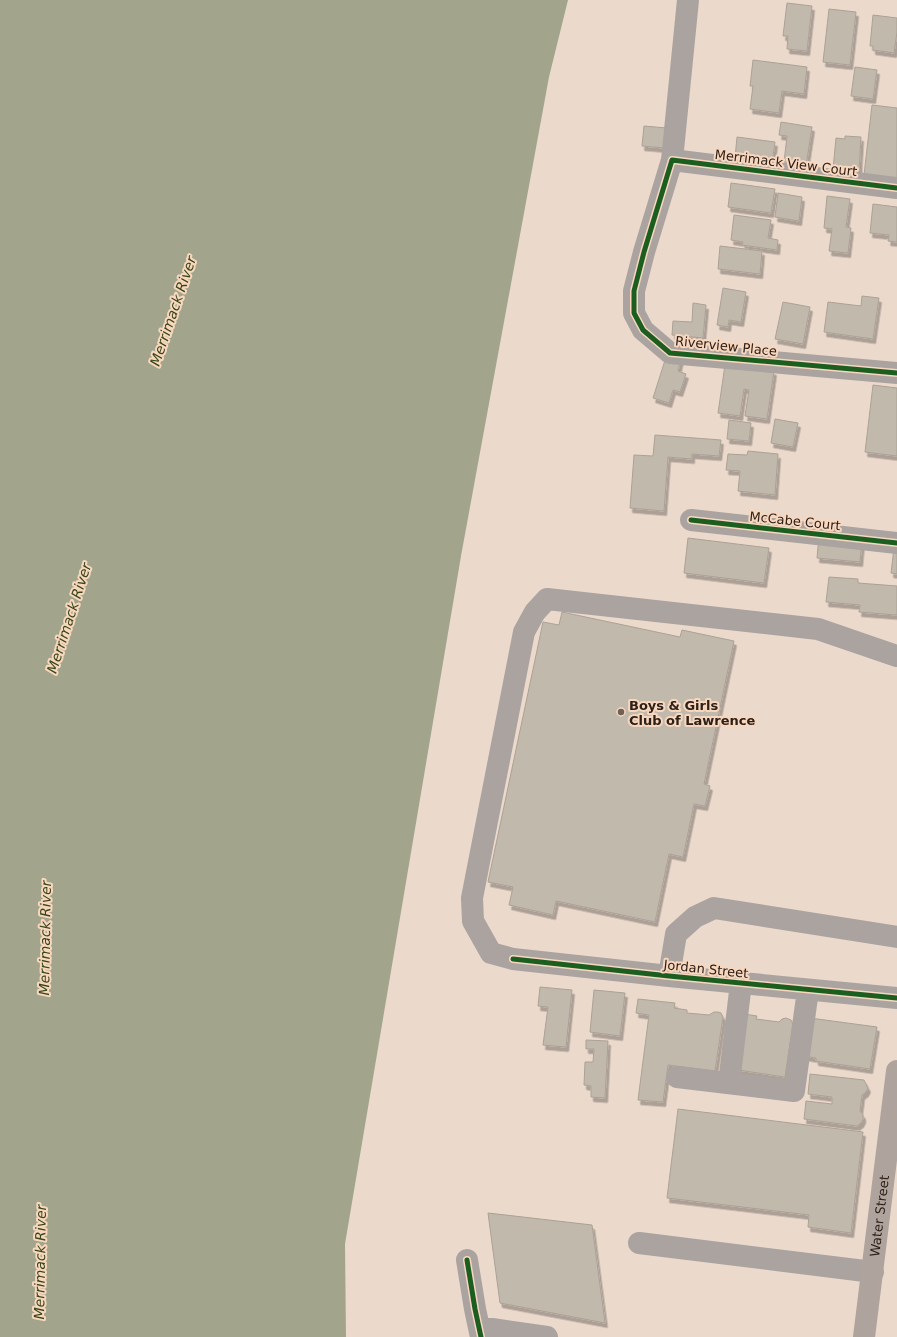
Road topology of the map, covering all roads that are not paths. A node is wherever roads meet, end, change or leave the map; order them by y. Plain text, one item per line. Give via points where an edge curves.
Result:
1 (688, 0) edge
2 (672, 160) junction
3 (897, 188) edge
4 (897, 372) edge
5 (691, 520) dead end
6 (897, 543) edge
7 (897, 656) edge
8 (897, 936) edge
9 (669, 976) junction
10 (741, 983) junction
11 (808, 990) junction
12 (897, 998) edge
13 (897, 1071) edge
14 (677, 1077) dead end
15 (729, 1083) junction
16 (893, 1144) edge
17 (639, 1243) dead end
18 (467, 1260) dead end
19 (872, 1272) junction
20 (480, 1332) edge
21 (547, 1337) edge
22 (864, 1337) edge

1 - 2 street, Riverview Place
2 - 3 street, Merrimack View Court
2 - 4 street, Riverview Place via 634,292 634,313 643,330 670,353
5 - 6 street, McCabe Court
7 - 9 street, Jordan Street via 818,629 547,599 535,612 524,632 472,898 473,921 491,953 512,959
8 - 9 street via 714,908 695,916 676,934
9 - 10 street, Jordan Street
10 - 11 street, Jordan Street
10 - 15 street
11 - 12 street, Jordan Street
11 - 15 street via 794,1092
13 - 16 main road, Water Street
14 - 15 street
16 - 19 main road, Water Street
17 - 19 street
18 - 20 street
19 - 22 main road, Water Street
20 - 21 street

